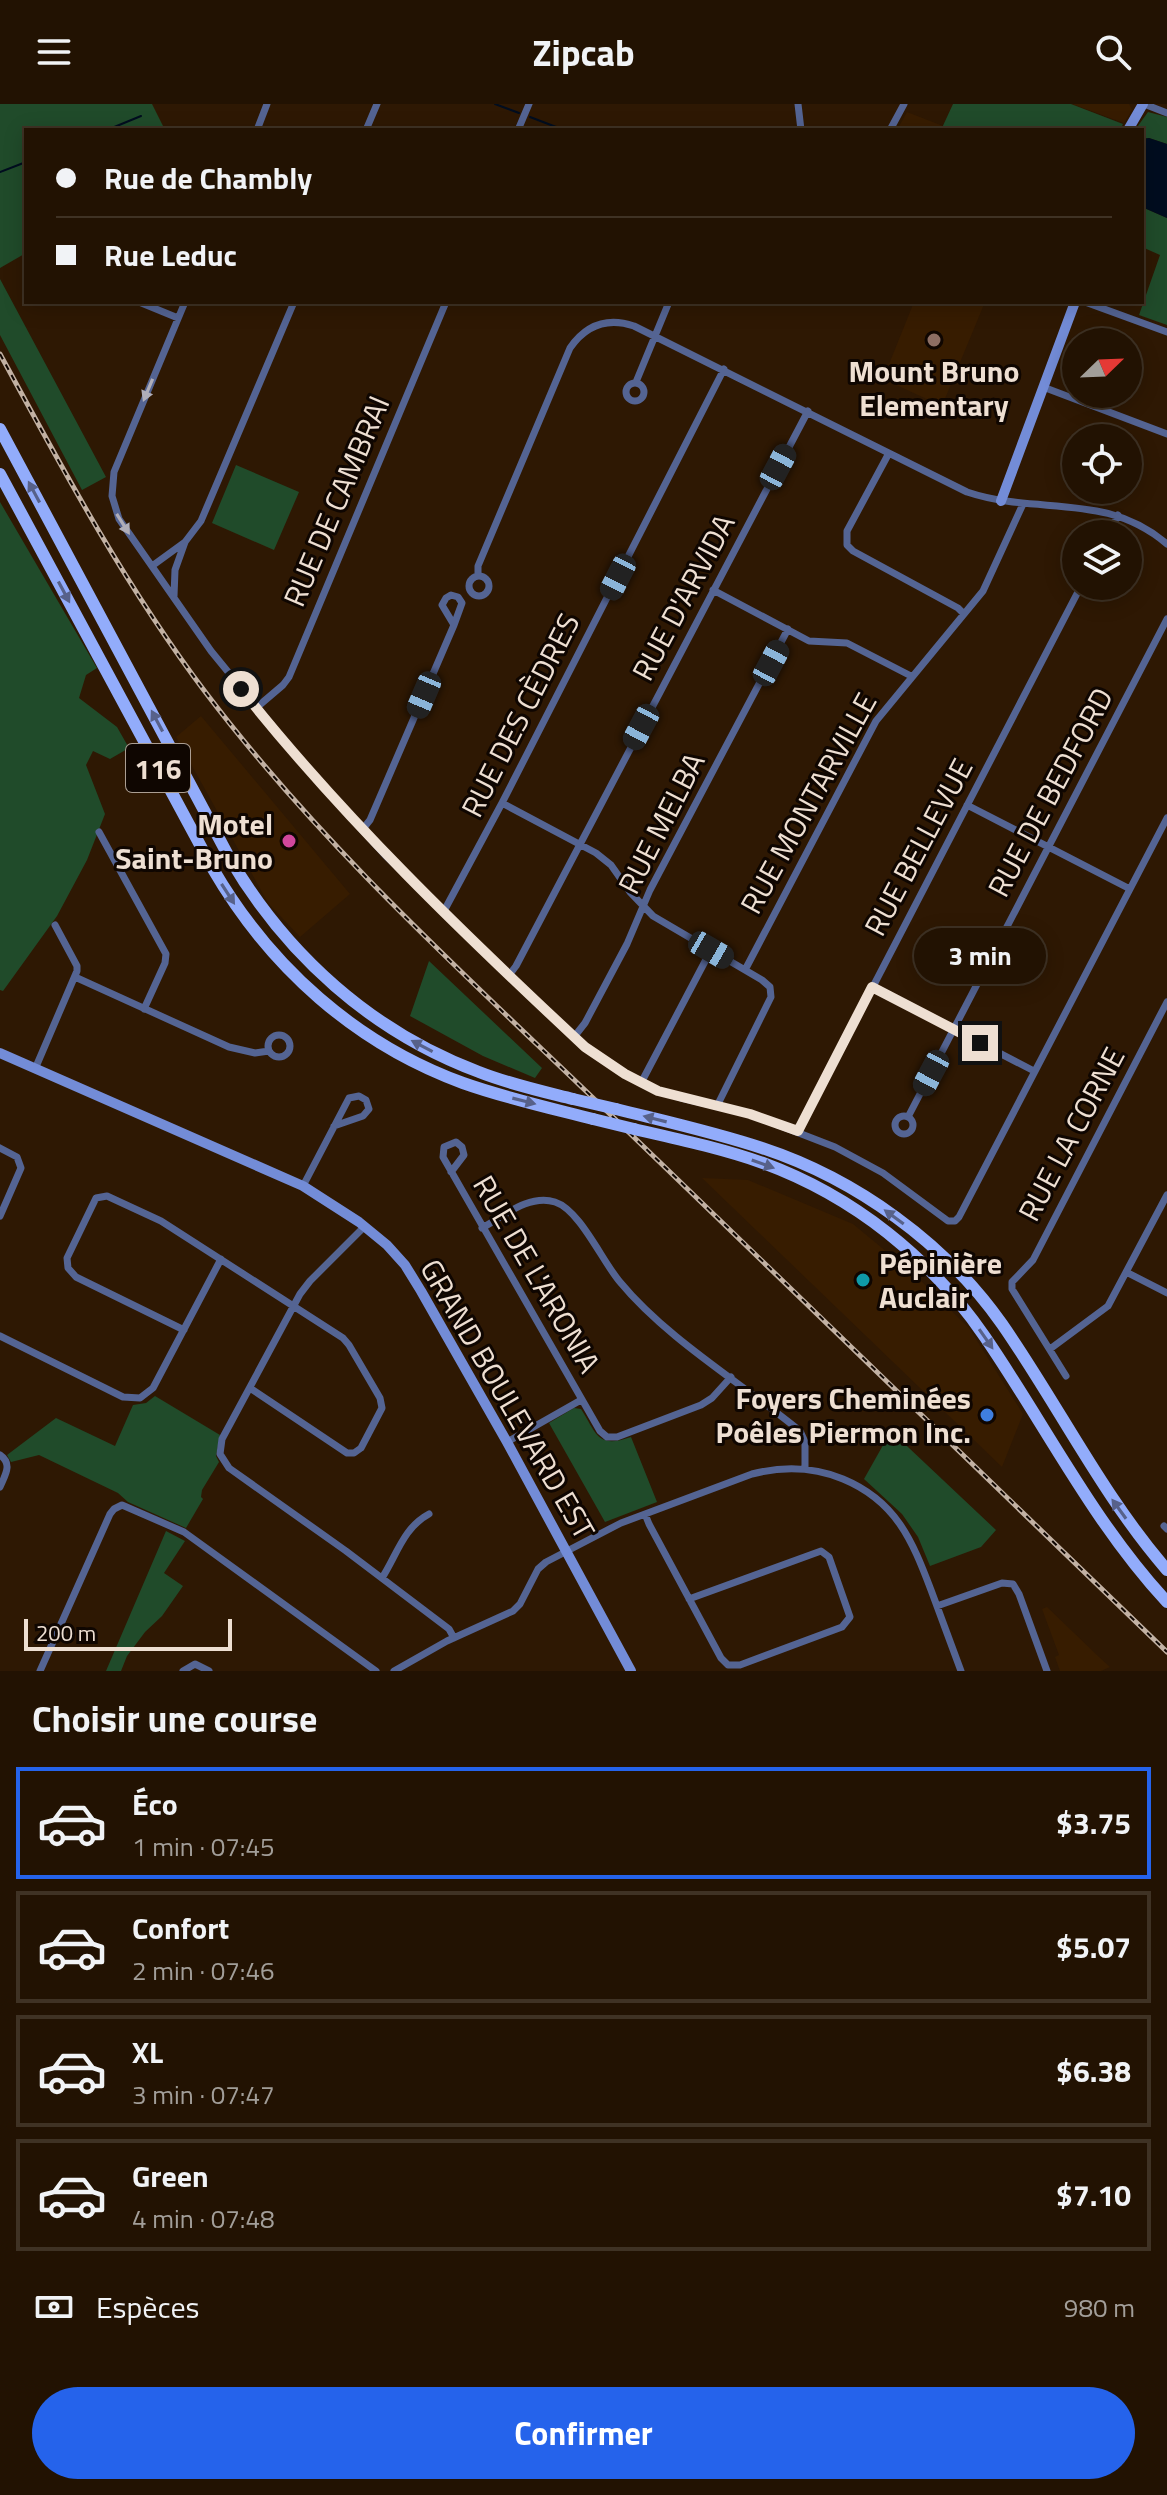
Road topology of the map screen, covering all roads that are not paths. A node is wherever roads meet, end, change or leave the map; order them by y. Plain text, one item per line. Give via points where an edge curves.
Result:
1 (267, 104) edge
2 (377, 104) edge
3 (529, 104) edge
4 (798, 104) edge
5 (904, 104) edge
6 (1143, 104) edge
7 (1167, 113) edge
8 (258, 128) edge
9 (367, 128) edge
10 (519, 128) edge
11 (801, 128) edge
12 (891, 128) edge
13 (1129, 128) edge
14 (144, 304) edge
15 (184, 304) edge
16 (293, 304) edge
17 (445, 304) edge
18 (668, 304) edge
19 (1074, 304) edge
20 (1090, 304) edge
21 (178, 318) junction
22 (1167, 332) edge
23 (655, 336) junction
24 (724, 369) junction
25 (636, 382) dead end
26 (1043, 387) junction
27 (808, 411) junction
28 (0, 429) edge
29 (1167, 434) edge
30 (889, 453) junction
31 (0, 474) edge
32 (1001, 501) junction
33 (1023, 504) junction
34 (1118, 515) junction
35 (1115, 520) edge
36 (185, 542) junction
37 (1167, 544) edge
38 (152, 566) junction
39 (478, 575) dead end
40 (713, 590) junction
41 (174, 598) junction
42 (1074, 600) edge
43 (964, 614) junction
44 (1167, 619) edge
45 (454, 625) dead end
46 (788, 629) junction
47 (911, 676) junction
48 (256, 708) junction
49 (502, 803) junction
50 (967, 805) junction
51 (1167, 818) edge
52 (362, 830) junction
53 (99, 832) dead end
54 (580, 843) junction
55 (1048, 847) junction
56 (1130, 889) junction
57 (643, 906) junction
58 (444, 911) junction
59 (55, 925) dead end
60 (711, 950) junction
61 (745, 970) junction
62 (510, 974) junction
63 (75, 977) junction
64 (872, 987) junction
65 (1167, 1002) edge
66 (144, 1009) junction
67 (953, 1029) junction
68 (574, 1037) junction
69 (269, 1051) dead end
70 (0, 1053) edge
71 (35, 1069) junction
72 (1034, 1071) junction
73 (641, 1083) junction
74 (717, 1106) junction
75 (908, 1117) dead end
76 (334, 1126) junction
77 (798, 1131) junction
78 (0, 1148) edge
79 (451, 1172) dead end
80 (303, 1186) junction
81 (1167, 1195) edge
82 (0, 1216) edge
83 (365, 1226) junction
84 (482, 1228) junction
85 (221, 1259) junction
86 (1126, 1272) junction
87 (1167, 1293) edge
88 (294, 1306) junction
89 (184, 1330) junction
90 (0, 1336) edge
91 (1050, 1349) junction
92 (1066, 1376) dead end
93 (731, 1377) junction
94 (250, 1388) junction
95 (581, 1400) junction
96 (507, 1442) junction
97 (0, 1455) edge
98 (805, 1469) junction
99 (0, 1487) edge
100 (429, 1514) dead end
101 (645, 1514) junction
102 (567, 1551) junction
103 (1167, 1570) edge
104 (382, 1578) junction
105 (689, 1599) junction
106 (1167, 1602) edge
107 (937, 1606) junction
108 (454, 1638) junction
109 (40, 1671) edge
110 (183, 1671) edge
111 (209, 1671) edge
112 (375, 1671) edge
113 (397, 1671) edge
114 (631, 1671) edge
115 (961, 1671) edge
116 (1047, 1671) edge

1 - 8 street
2 - 9 street
3 - 10 street
4 - 11 street
5 - 12 street
6 - 7 street
6 - 13 street
14 - 21 street
15 - 21 street
16 - 36 street via 205,515
17 - 48 street, RUE DE CAMBRAI via 289,677
18 - 23 street
19 - 26 street
20 - 22 street
21 -> 38 street via 112,482 117,514
23 - 24 street
23 - 25 street
23 - 39 street via 608,322 575,341
24 - 27 street
24 - 49 street, RUE DES CÈDRES
26 - 29 street
26 - 32 street
27 - 30 street
27 - 40 street, RUE D'ARVIDA
103 -> 28 main road, 116, bridge via 1103,1486 1000,1321 970,1284 930,1244 860,1194 801,1163 736,1140 480,1073 408,1039 315,969 281,932 234,864
30 - 32 street via 967,492
30 - 43 street via 847,531 847,545
31 -> 106 main road, 116, bridge via 213,869 244,917 313,993 409,1059 476,1087 731,1153 783,1171 850,1206 911,1253 973,1321 1100,1519
32 - 33 street
33 - 34 street
33 - 43 street, RUE MONTARVILLE via 988,582
34 - 35 street
34 - 37 street
36 - 38 street
36 - 41 street via 175,570
38 - 41 street
40 - 46 street
40 - 54 street, RUE D'ARVIDA
41 - 48 street
42 - 50 street, RUE BELLEVUE
43 - 47 street, RUE MONTARVILLE
44 - 55 street, RUE DE BEDFORD
45 - 52 street
46 - 47 street via 814,642 847,643
46 - 57 street, RUE MELBA
47 - 61 street, RUE MONTARVILLE via 876,721
48 - 52 street
49 - 54 street
49 - 58 street, RUE DES CÈDRES
50 - 55 street
50 - 64 street, RUE BELLEVUE
51 - 56 street
52 - 58 street
53 - 66 street via 166,954
54 - 57 street via 611,865
54 - 62 street, RUE D'ARVIDA
55 - 56 street
55 - 67 street, RUE DE BEDFORD
56 - 72 street
57 - 60 street
57 - 68 street, RUE MELBA
58 - 62 street
59 - 63 street via 77,966
60 - 61 street
60 - 73 street
61 - 74 street via 768,984 771,997
62 - 68 street
63 - 66 street
63 - 71 street
64 - 67 street
64 - 77 street, RUE BELLEVUE
65 - 91 street, RUE LA CORNE via 1033,1260 1012,1283
66 - 69 street via 236,1049
67 - 72 street
67 - 75 street, RUE DE BEDFORD
68 - 73 street
70 - 71 street, GRAND BOULEVARD EST
71 - 80 street, GRAND BOULEVARD EST
72 - 77 street via 955,1221 946,1220 872,1166
73 - 74 street
74 - 77 street
76 - 76 street via 365,1115 366,1100 349,1098
76 - 80 street
78 - 82 street via 21,1165
79 - 84 street, RUE DE L'ARONIA
80 - 83 street, GRAND BOULEVARD EST
81 - 86 street
83 - 88 street via 310,1281
83 - 96 street, GRAND BOULEVARD EST via 411,1273
84 - 93 street via 533,1201 565,1207 639,1304
84 - 95 street, RUE DE L'ARONIA
85 - 88 street
85 - 89 street
85 - 89 street via 112,1198 100,1196 92,1203 67,1258 70,1272
86 - 87 street
86 - 91 street via 1106,1308
88 - 94 street
88 - 94 street via 348,1343 381,1401 380,1414 361,1448 344,1453
89 - 90 street via 151,1390 134,1399
91 - 92 street
93 - 95 street, RUE DE L'ARONIA via 704,1404 614,1438 600,1431
93 - 98 street via 802,1433
94 - 104 street via 221,1442 223,1462
95 - 96 street, RUE DE L'ARONIA
96 - 102 street, GRAND BOULEVARD EST
97 - 99 street via 8,1466
98 - 101 street via 752,1474
98 - 107 street via 853,1483 893,1514 911,1539
100 - 104 street via 408,1530
101 - 102 street
101 - 105 street
102 - 108 street via 540,1567 513,1611
102 - 114 street, GRAND BOULEVARD EST
104 - 108 street
105 - 105 street via 821,1551 829,1557 850,1617 842,1627 732,1666 722,1660
107 - 115 street
107 - 116 street via 1002,1583 1013,1584
108 - 113 street
109 - 112 street via 110,1514 122,1505 184,1532
110 - 111 street via 195,1664

